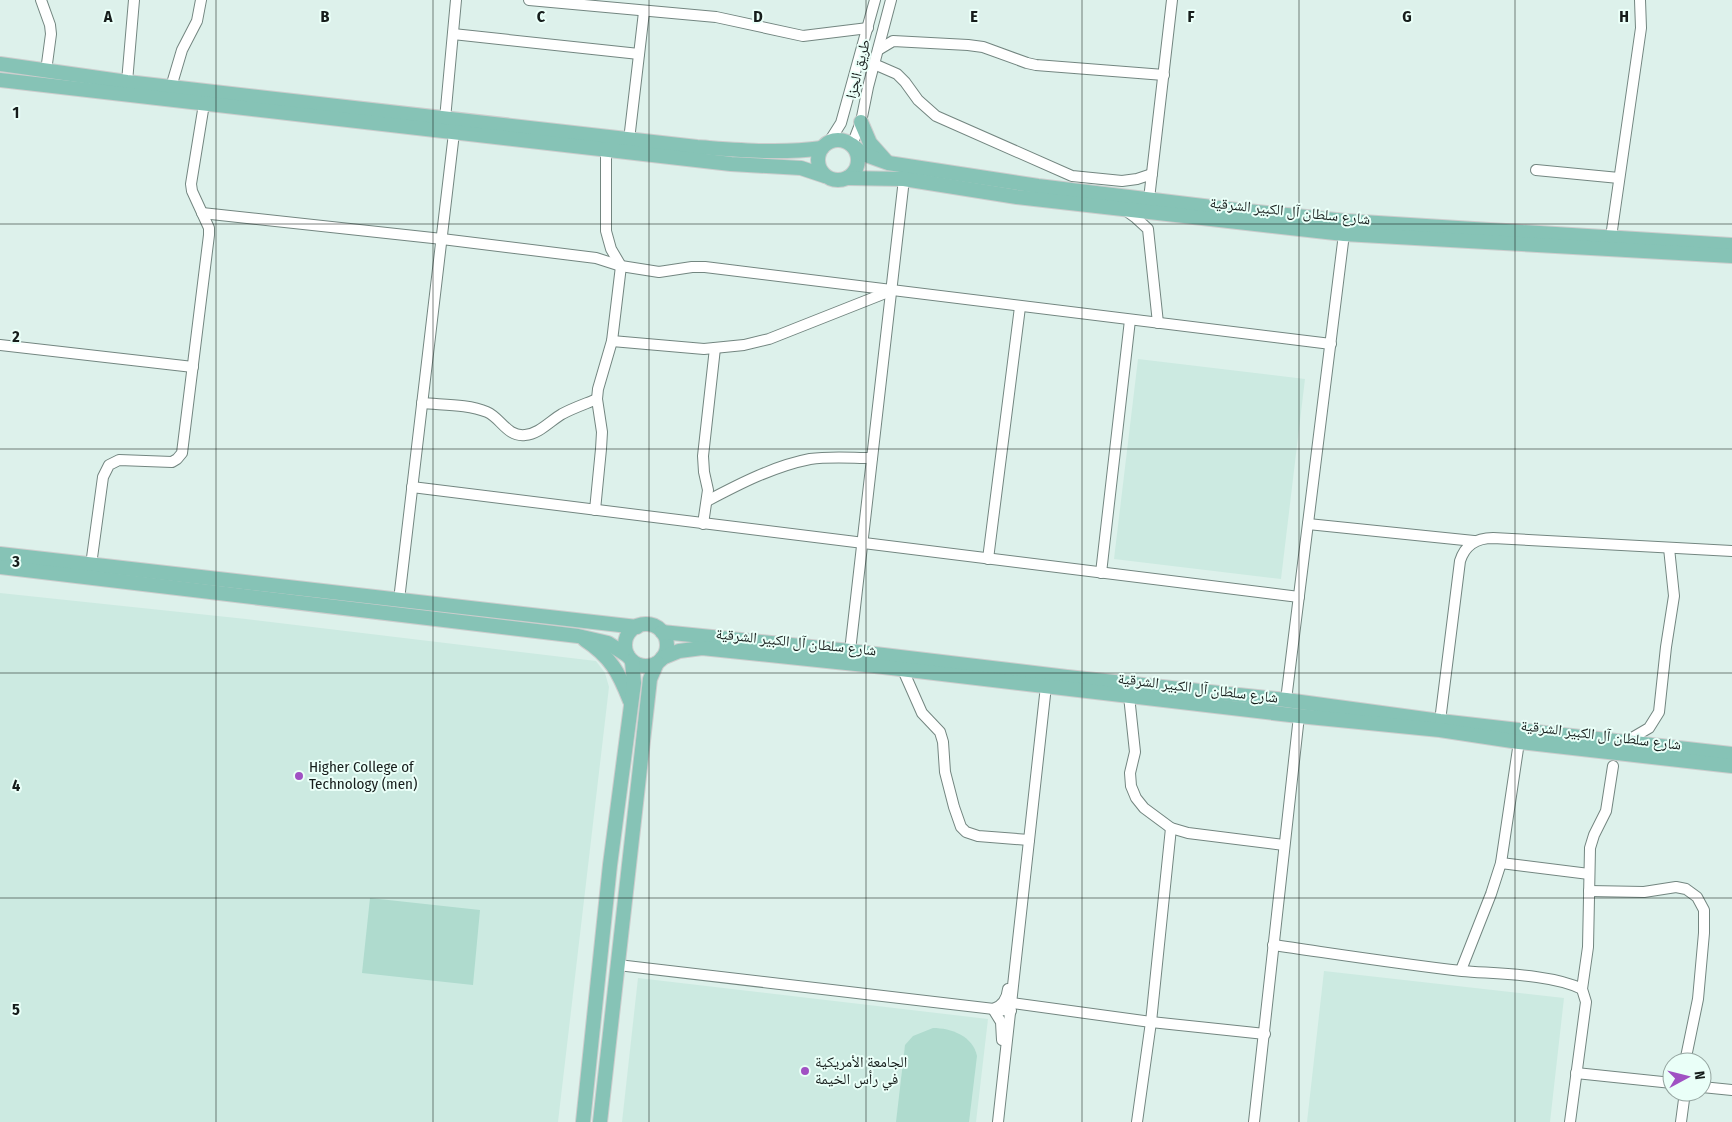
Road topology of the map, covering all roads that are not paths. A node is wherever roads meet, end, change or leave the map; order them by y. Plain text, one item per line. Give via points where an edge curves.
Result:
1 (41, 0) edge
2 (134, 0) edge
3 (201, 0) edge
4 (456, 0) edge
5 (529, 0) edge
6 (875, 0) edge
7 (891, 0) edge
8 (1172, 0) edge
9 (1640, 0) edge
10 (644, 12) junction
11 (868, 28) junction
12 (884, 28) junction
13 (453, 34) junction
14 (894, 41) junction
15 (878, 50) junction
16 (639, 54) junction
17 (0, 64) edge
18 (874, 64) junction
19 (46, 71) junction
20 (1164, 75) junction
21 (0, 80) edge
22 (127, 82) junction
23 (171, 88) junction
24 (204, 104) junction
25 (445, 118) junction
26 (861, 122) junction
27 (454, 133) junction
28 (629, 140) junction
29 (825, 145) junction
30 (852, 145) junction
31 (606, 149) junction
32 (888, 164) junction
33 (1536, 170) dead end
34 (1152, 174) junction
35 (826, 176) junction
36 (847, 178) junction
37 (1619, 178) junction
38 (904, 179) junction
39 (1149, 199) junction
40 (1123, 209) junction
41 (1162, 213) junction
42 (202, 214) junction
43 (1148, 229) junction
44 (1344, 234) junction
45 (1611, 236) junction
46 (442, 239) junction
47 (1732, 245) edge
48 (1732, 256) edge
49 (621, 266) junction
50 (891, 291) junction
51 (1020, 307) junction
52 (1130, 320) junction
53 (1158, 323) junction
54 (612, 341) junction
55 (1331, 344) junction
56 (0, 345) edge
57 (715, 348) junction
58 (193, 367) junction
59 (597, 399) junction
60 (422, 403) junction
61 (872, 458) junction
62 (412, 487) junction
63 (707, 501) junction
64 (594, 510) junction
65 (703, 524) junction
66 (1308, 524) junction
67 (1474, 541) junction
68 (862, 543) junction
69 (1669, 548) junction
70 (1732, 551) edge
71 (0, 554) edge
72 (988, 559) junction
73 (91, 566) junction
74 (0, 567) edge
75 (1101, 573) junction
76 (1299, 597) junction
77 (399, 600) junction
78 (637, 627) junction
79 (662, 632) junction
80 (578, 636) junction
81 (850, 651) junction
82 (630, 658) junction
83 (660, 660) junction
84 (903, 670) junction
85 (1046, 686) junction
86 (1129, 696) junction
87 (1286, 700) junction
88 (631, 704) junction
89 (1299, 716) junction
90 (1440, 721) junction
91 (1519, 742) junction
92 (1625, 742) junction
93 (1732, 754) edge
94 (1614, 766) dead end
95 (1732, 766) edge
96 (1171, 828) junction
97 (1029, 840) junction
98 (1284, 845) junction
99 (1500, 863) junction
100 (1589, 874) junction
101 (1589, 891) junction
102 (1274, 945) junction
103 (1016, 963) junction
104 (618, 965) junction
105 (1461, 970) junction
106 (1582, 989) junction
107 (1011, 1007) junction
108 (993, 1009) junction
109 (1150, 1022) junction
110 (1265, 1034) junction
111 (1687, 1052) edge
112 (1004, 1073) junction
113 (1576, 1073) junction
114 (1662, 1082) edge
115 (1712, 1088) edge
116 (1732, 1090) edge
117 (1683, 1102) edge
118 (583, 1122) edge
119 (600, 1122) edge
120 (998, 1122) edge
121 (1137, 1122) edge
122 (1254, 1122) edge
123 (1570, 1122) edge
124 (1681, 1122) edge

1 - 19 street via 51,34
2 - 22 street
3 - 23 street via 198,21 182,50
4 - 13 street
5 - 10 street
6 - 11 street, طريق الجزا
7 - 12 street, طريق الجزا
8 - 20 street
9 - 37 street via 1641,28
10 - 11 street via 716,17 803,36
10 - 16 street
11 - 29 street, طريق الجزا via 842,123
12 - 14 street
12 - 15 street, طريق الجزا
13 - 16 street
13 - 25 street
14 - 15 street
14 - 20 street via 983,47 1026,63 1048,66
15 - 18 street, طريق الجزا
16 - 28 street
17 - 19 main road
18 - 26 street, طريق الجزا
18 - 34 street via 897,74 936,116 1072,176 1122,181
19 - 22 main road
20 - 34 street
21 - 24 main road
22 - 23 main road
23 - 25 main road
24 - 27 main road
24 - 42 street via 191,184
25 - 28 main road
26 - 30 street, طريق الجزا
26 - 32 main road via 870,142
27 - 31 main road
27 - 46 street
28 - 29 main road via 770,152 798,151
29 - 30 main road via 841,140
29 - 35 main road via 819,153 818,164
30 - 32 main road, شارع سلطان آل الكبير الشرقية via 863,154
30 - 36 main road via 858,164
31 - 35 main road via 731,164 801,168
31 - 49 street via 606,231
32 - 39 main road, شارع سلطان آل الكبير الشرقية
33 - 37 street
34 - 39 street
35 - 36 main road via 838,180
36 - 38 main road, شارع سلطان آل الكبير الشرقية
37 - 45 street
38 - 40 main road, شارع سلطان آل الكبير الشرقية
38 - 50 street
39 - 45 main road, شارع سلطان آل الكبير الشرقية via 1346,221
40 - 41 main road, شارع سلطان آل الكبير الشرقية
40 - 43 street
41 - 43 street
41 - 44 main road, شارع سلطان آل الكبير الشرقية
42 - 46 street
42 - 58 street via 209,235
43 - 53 street
44 - 48 main road, شارع سلطان آل الكبير الشرقية
44 - 55 street
45 - 47 main road, شارع سلطان آل الكبير الشرقية
46 - 49 street via 596,258
46 - 60 street
49 - 50 street via 658,272 705,267
49 - 54 street
50 - 51 street
50 - 57 street via 769,339
50 - 61 street
51 - 52 street
51 - 72 street
52 - 53 street
52 - 75 street
53 - 55 street
54 - 57 street via 692,349
54 - 59 street
55 - 66 street
56 - 58 street
57 - 63 street via 703,456
58 - 73 street via 182,453 177,459 168,462 119,460 109,465 105,472
59 - 60 street via 525,435 510,431 490,413
59 - 64 street via 602,432
60 - 62 street
61 - 63 street via 796,462
61 - 68 street
62 - 64 street
62 - 77 street
63 - 65 street
64 - 65 street
65 - 68 street
66 - 67 street
66 - 76 street
67 - 69 street via 1493,538
67 - 90 street via 1462,553 1460,561
68 - 72 street
68 - 81 street
69 - 70 street
69 - 92 street via 1674,596 1659,712 1649,728
71 - 73 main road
72 - 75 street
73 - 77 main road
74 - 80 main road
75 - 76 street
76 - 87 street
77 - 78 main road
78 - 79 main road via 650,625
78 - 82 main road via 627,636 626,649
79 - 81 main road, شارع سلطان آل الكبير الشرقية
79 - 83 main road via 667,645
80 - 82 main road via 608,643
80 - 88 main road via 612,662
81 - 87 main road, شارع سلطان آل الكبير الشرقية
82 - 83 main road via 645,666
82 - 88 main road via 634,683
83 - 84 main road, شارع سلطان آل الكبير الشرقية via 679,651 702,648
83 - 104 main road via 650,679
84 - 85 main road, شارع سلطان آل الكبير الشرقية
84 - 97 street via 922,713 937,727 942,737 945,772 961,827 978,836
85 - 86 main road, شارع سلطان آل الكبير الشرقية
85 - 97 street
86 - 89 main road, شارع سلطان آل الكبير الشرقية
86 - 96 street via 1135,752 1130,773 1131,786 1144,808
87 - 90 main road, شارع سلطان آل الكبير الشرقية
88 - 118 main road
89 - 91 main road, شارع سلطان آل الكبير الشرقية via 1440,730
89 - 98 street
90 - 92 main road, شارع سلطان آل الكبير الشرقية
91 - 95 main road, شارع سلطان آل الكبير الشرقية
91 - 99 street
92 - 93 main road, شارع سلطان آل الكبير الشرقية
94 - 100 street via 1606,811 1590,848
96 - 98 street
96 - 109 street
97 - 103 street
98 - 102 street
99 - 100 street
99 - 105 street
100 - 101 street
101 - 106 street via 1588,947
101 - 111 street via 1644,892 1676,887 1697,897 1704,910 1704,933 1698,999
102 - 105 street
102 - 110 street
103 - 107 street
103 - 108 street via 1005,1001
104 - 108 street
104 - 119 main road
105 - 106 street via 1552,979
106 - 113 street via 1586,1002
107 - 108 street
107 - 109 street
107 - 112 street
108 - 112 street via 1002,1027 1000,1055
109 - 110 street
109 - 121 street
110 - 122 street
112 - 120 street
113 - 114 street
113 - 123 street
115 - 116 street
117 - 124 street

